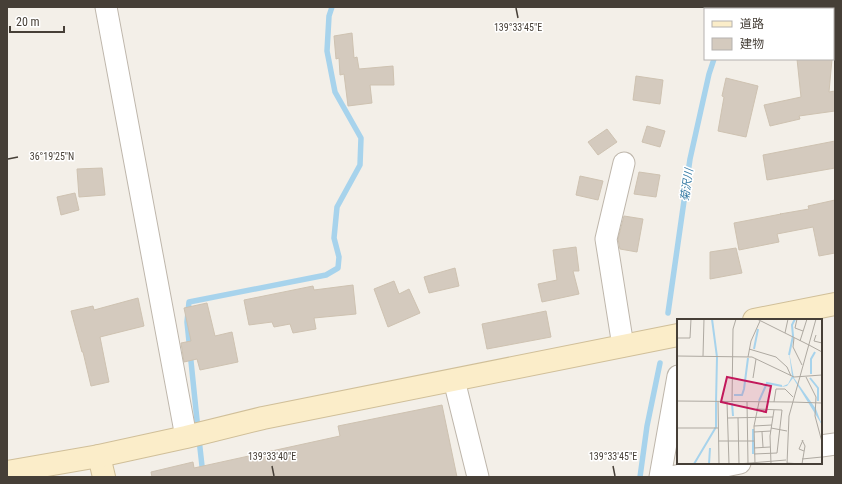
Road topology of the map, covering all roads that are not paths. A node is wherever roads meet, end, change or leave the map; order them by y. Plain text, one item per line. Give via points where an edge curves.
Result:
1 (106, 7) edge
2 (624, 163) dead end
3 (835, 304) edge
4 (792, 316) edge
5 (764, 319) edge
6 (677, 335) edge
7 (623, 346) junction
8 (454, 380) junction
9 (677, 382) edge
10 (186, 437) junction
11 (835, 444) edge
12 (822, 446) edge
13 (735, 464) edge
14 (102, 467) edge
15 (7, 472) edge
16 (478, 477) edge
17 (660, 477) edge
18 (671, 477) edge

1 - 10 street
2 - 7 street via 606,239
3 - 4 street
4 - 5 street
6 - 7 street
7 - 8 street
8 - 10 street via 263,418
8 - 16 street
9 - 17 street
10 - 14 street
11 - 12 street
13 - 18 street
14 - 15 street

